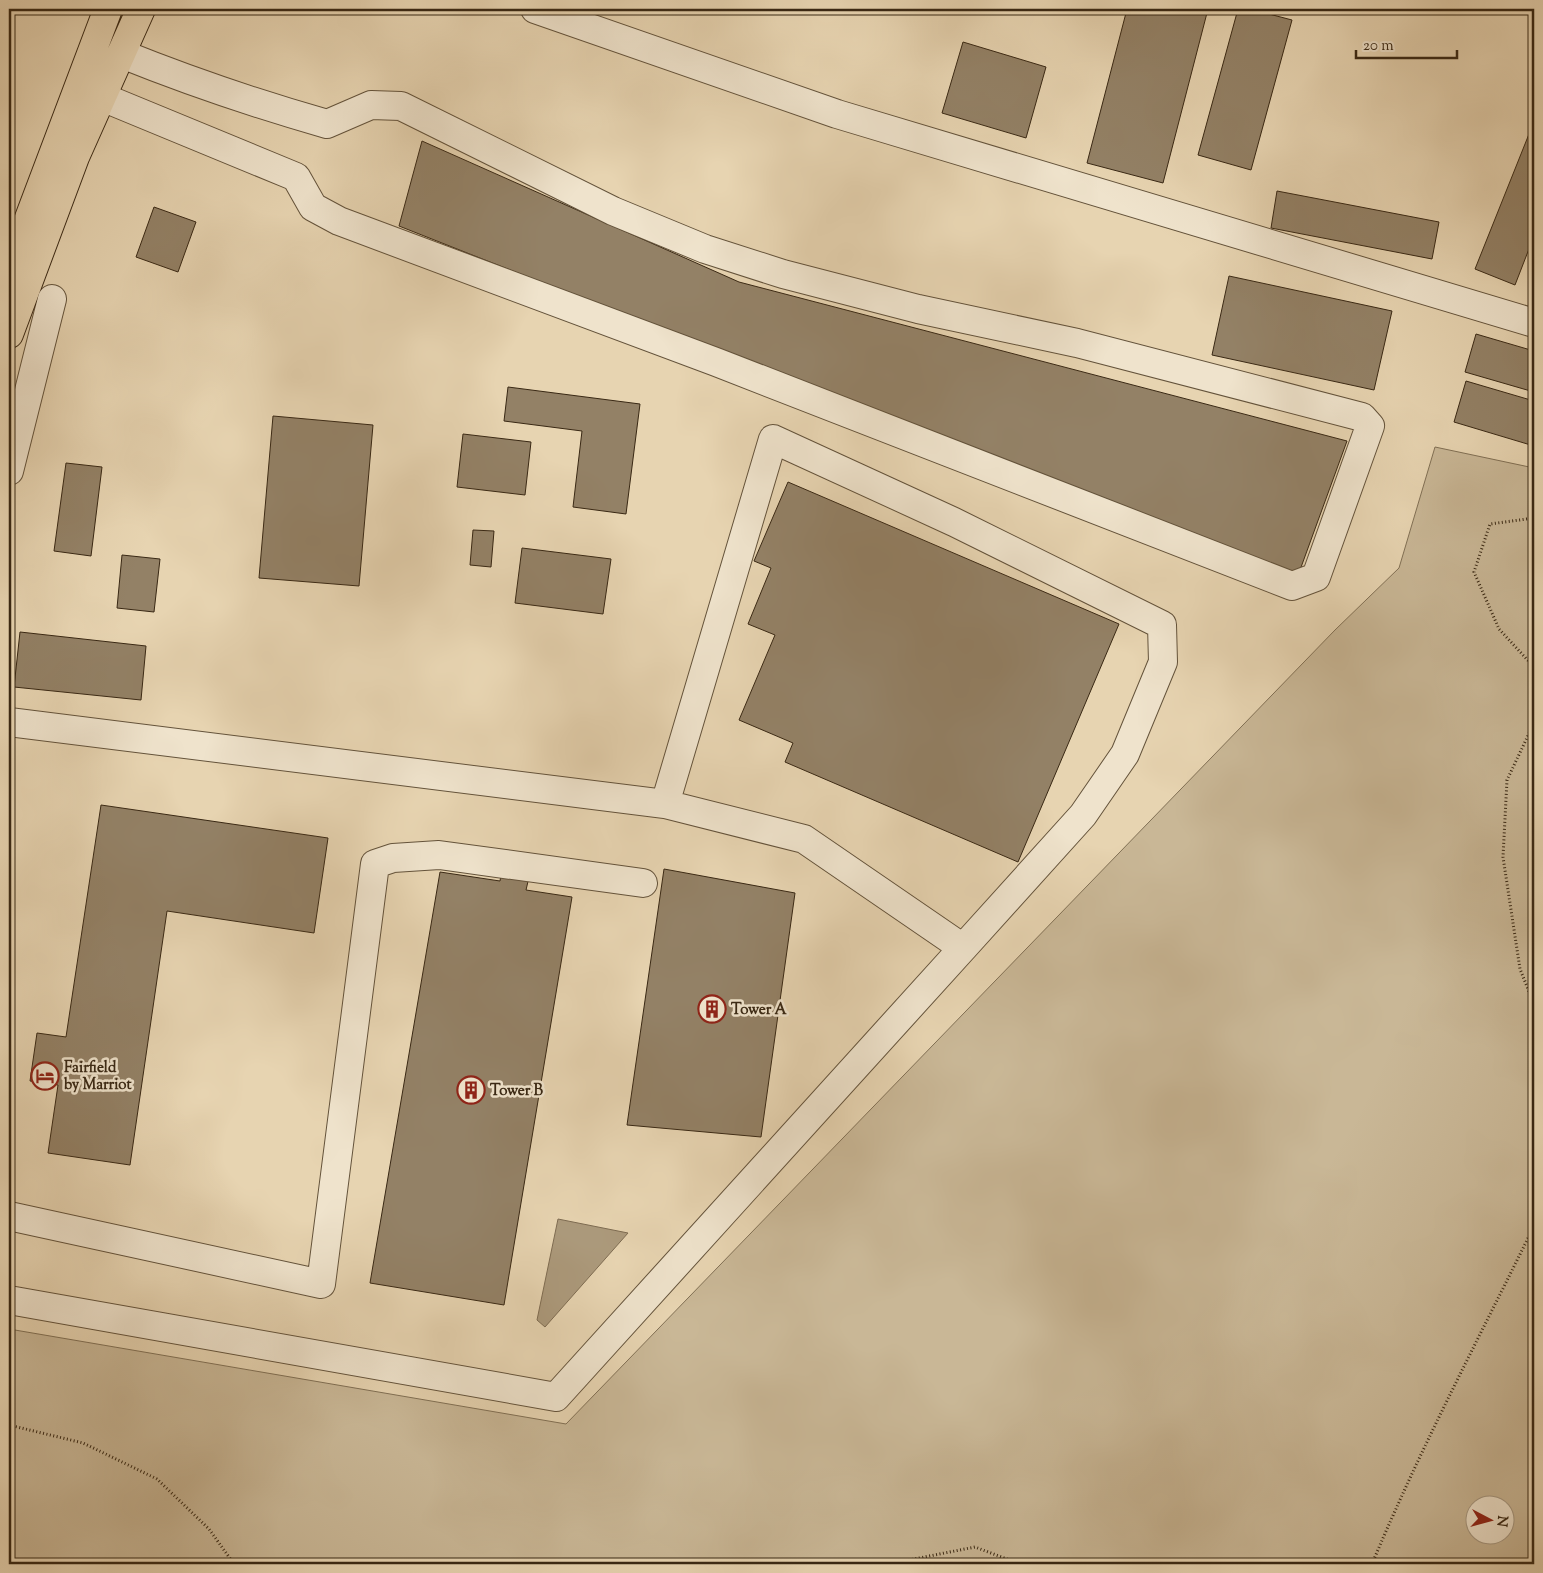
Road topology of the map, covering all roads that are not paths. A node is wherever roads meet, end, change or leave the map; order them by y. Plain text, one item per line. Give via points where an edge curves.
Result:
1 (108, 9) edge
2 (141, 9) edge
3 (535, 9) edge
4 (122, 54) junction
5 (102, 97) junction
6 (9, 271) edge
7 (52, 299) dead end
8 (1534, 323) edge
9 (10, 326) edge
10 (13, 439) edge
11 (9, 471) edge
12 (9, 722) edge
13 (665, 804) junction
14 (643, 883) dead end
15 (963, 948) junction
16 (9, 1216) edge
17 (9, 1300) edge

1 - 6 main road
2 - 4 main road
3 - 8 street via 837,114
4 - 5 main road
4 - 5 street via 266,107 327,124 371,105 401,106 613,211 705,249 783,274 918,310 1077,343 1362,417 1370,426 1316,577 1292,586 716,362 339,221 313,207 296,177
5 - 9 main road via 75,157
7 - 10 street
10 - 11 street
12 - 13 street
13 - 15 street via 804,839
13 - 15 street via 773,439 954,522 1162,624 1163,662 1125,754 1083,815
14 - 16 street via 440,855 392,858 375,864 321,1284
15 - 17 street via 556,1397

